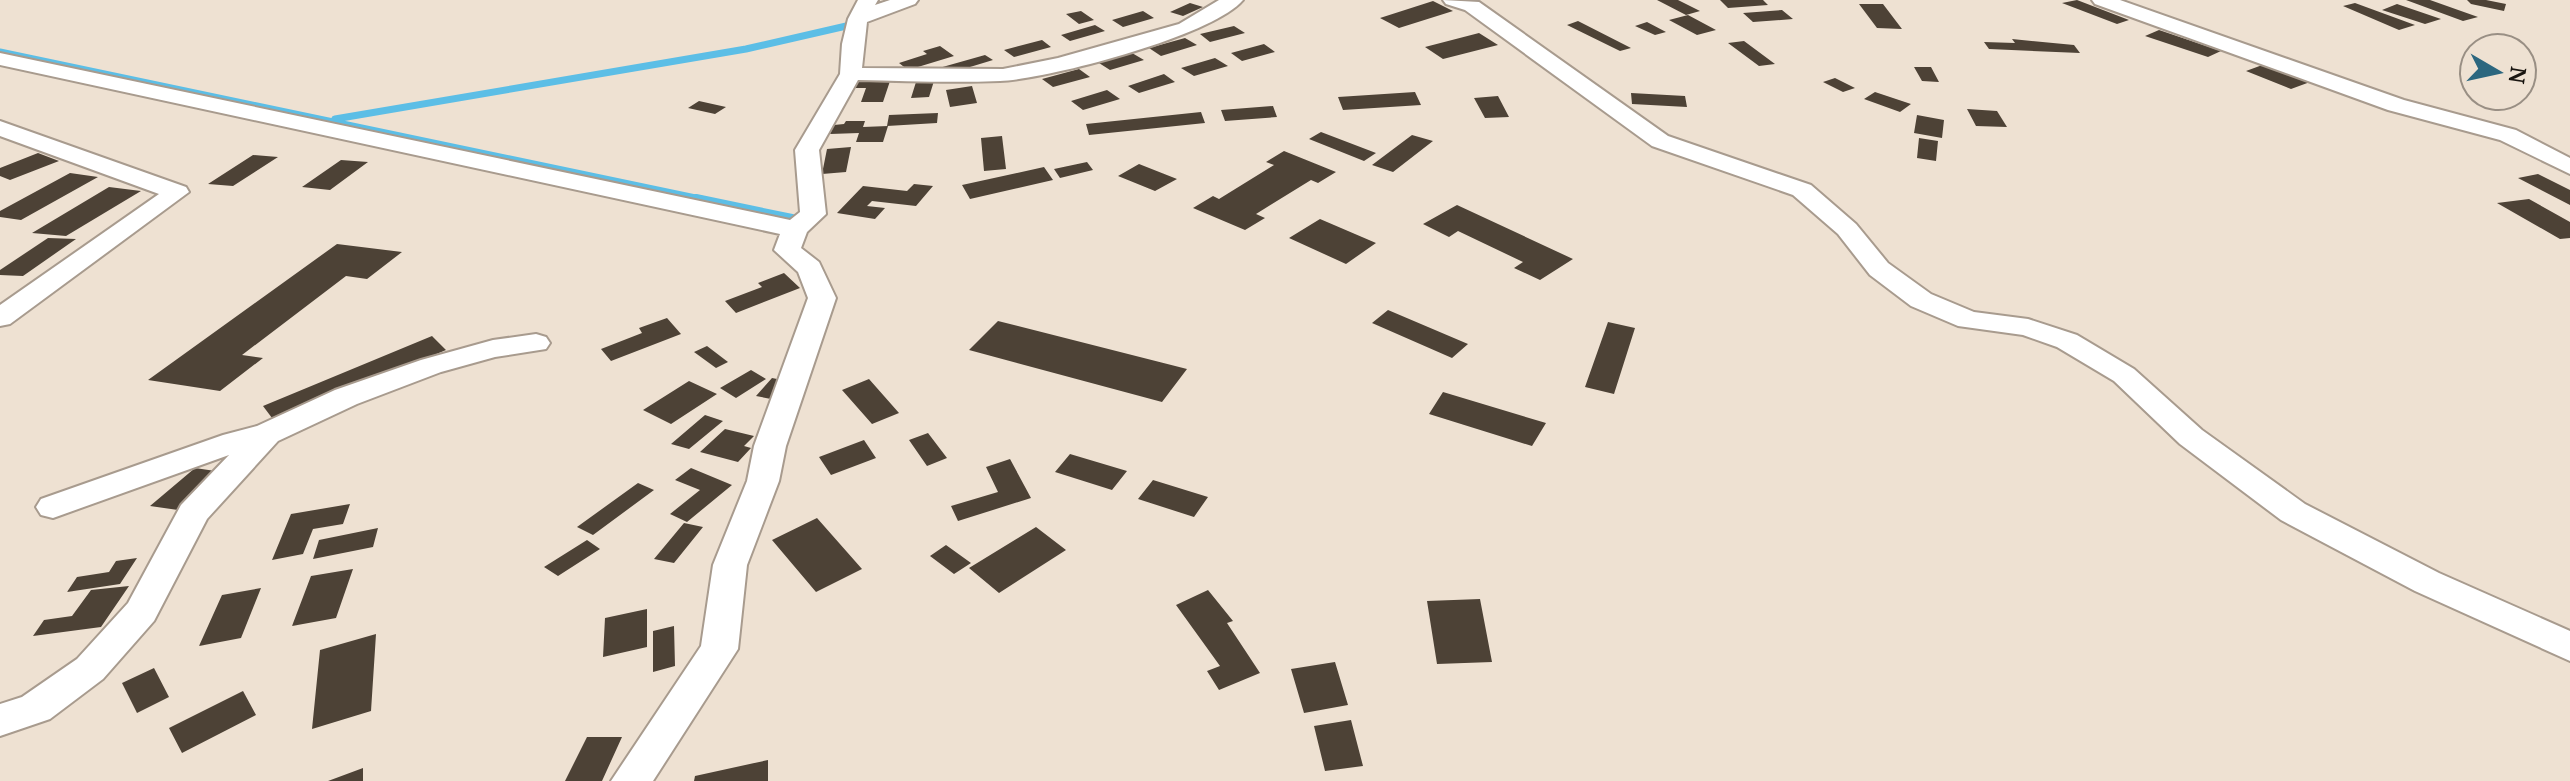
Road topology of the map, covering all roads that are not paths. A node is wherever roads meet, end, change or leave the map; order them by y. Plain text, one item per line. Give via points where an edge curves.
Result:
1 (908, 0) edge
2 (1233, 0) edge
3 (1453, 0) edge
4 (2102, 0) edge
5 (860, 17) edge
6 (0, 59) edge
7 (851, 74) junction
8 (0, 128) edge
9 (2570, 167) edge
10 (795, 229) junction
11 (0, 318) edge
12 (536, 343) dead end
13 (267, 434) junction
14 (53, 507) dead end
15 (2570, 647) edge
16 (0, 720) edge
17 (631, 781) edge

1 - 5 street
2 - 7 street via 1186,28 1061,64 1003,75
3 - 15 street via 1472,6 1660,141 1802,190 1847,229 1879,269 1921,300 1968,320 2028,327 2067,341 2124,375 2191,437 2293,512 2427,582
4 - 9 street via 2396,105 2508,135
5 - 7 street
6 - 10 street
7 - 10 street via 807,150 813,214
8 - 11 street via 177,192
10 - 17 street via 787,250 810,268 822,298 730,565 719,649
12 - 13 street via 431,366
13 - 14 street
13 - 16 street via 193,513 141,612 90,669 36,708

